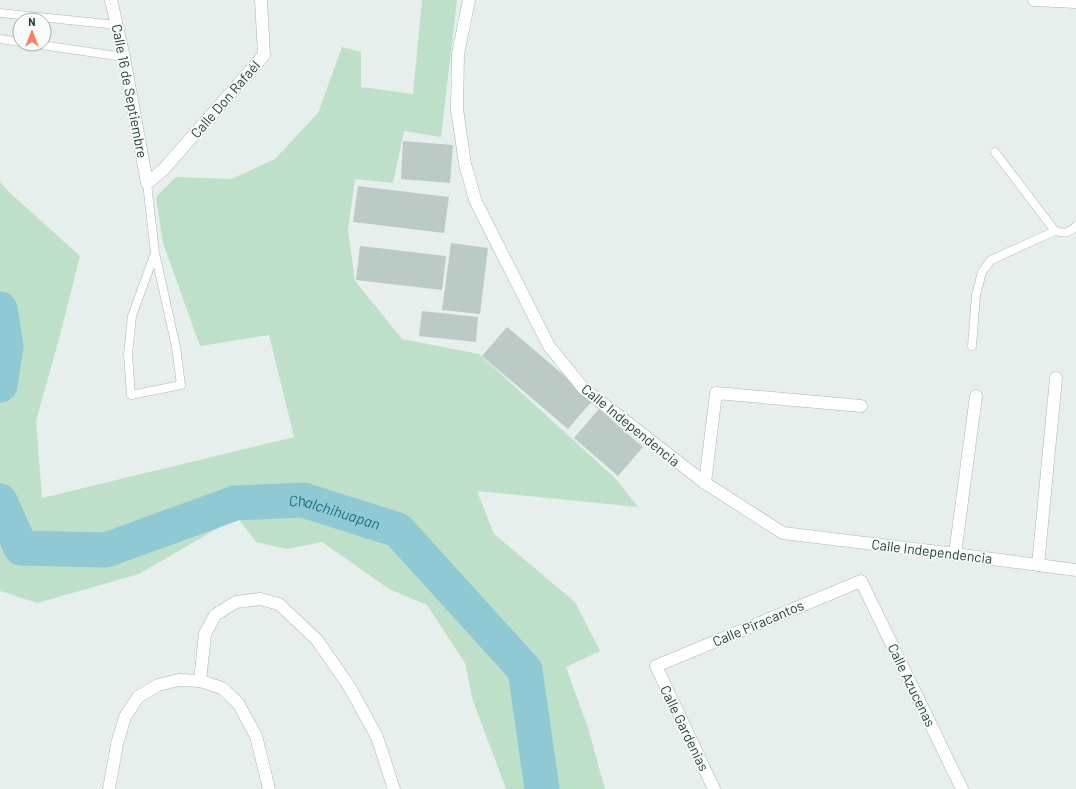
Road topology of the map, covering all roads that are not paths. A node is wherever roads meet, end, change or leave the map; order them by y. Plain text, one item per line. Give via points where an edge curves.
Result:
1 (111, 0) edge
2 (261, 0) edge
3 (469, 0) edge
4 (1034, 0) edge
5 (1037, 0) edge
6 (1076, 2) edge
7 (0, 13) edge
8 (117, 25) junction
9 (0, 39) edge
10 (12, 41) edge
11 (52, 47) edge
12 (124, 57) junction
13 (996, 152) dead end
14 (147, 183) junction
15 (1076, 226) edge
16 (1055, 231) junction
17 (155, 253) junction
18 (972, 346) dead end
19 (1056, 378) dead end
20 (976, 396) dead end
21 (861, 406) dead end
22 (705, 483) junction
23 (955, 554) junction
24 (1038, 565) junction
25 (1076, 570) edge
26 (861, 581) joint
27 (656, 666) joint
28 (200, 681) junction
29 (109, 789) edge
30 (269, 789) edge
31 (394, 789) edge
32 (714, 789) edge
33 (962, 789) edge

1 - 8 street, Calle 16 de Septiembre
2 - 14 street, Calle Don Rafaél via 264,55 162,170
3 - 22 street, Calle Independencia via 458,54 457,109 465,164 476,202 549,346 583,388
4 - 5 street
5 - 6 street
7 - 8 lane
8 - 12 street, Calle 16 de Septiembre
9 - 10 lane
11 - 12 lane
12 - 14 street, Calle 16 de Septiembre
13 - 16 lane
14 - 17 lane
15 - 16 lane via 1063,234
16 - 18 lane via 990,260 982,272 976,295
17 - 17 lane via 132,316 128,354 131,395 181,385 176,347
19 - 24 street
20 - 23 street
21 - 22 street via 716,393
22 - 23 street, Calle Independencia via 783,533
23 - 24 street, Calle Independencia
24 - 25 street, Calle Independencia
26 - 27 street, Calle Piracantos
26 - 33 street, Calle Azucenas
27 - 32 street, Calle Gardenias
28 - 29 street via 179,680 158,685 138,697 123,724
28 - 30 street via 222,688 238,703 256,736
28 - 31 street via 206,634 215,615 236,602 260,599 279,604 317,640 349,686 377,737

